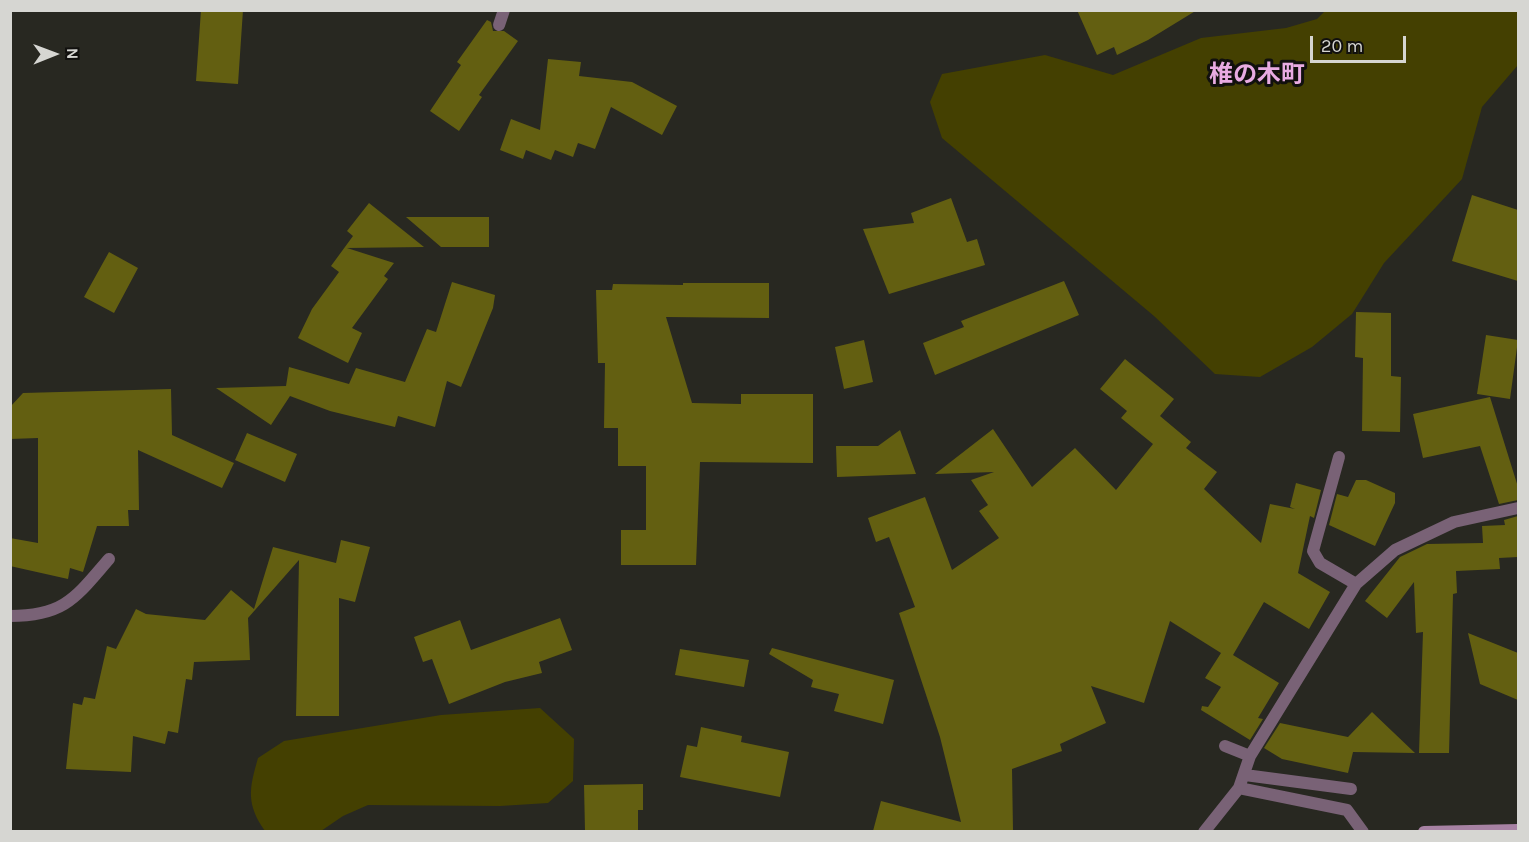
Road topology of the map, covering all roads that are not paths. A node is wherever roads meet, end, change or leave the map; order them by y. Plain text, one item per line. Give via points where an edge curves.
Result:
1 (504, 10) edge
2 (499, 25) dead end
3 (1339, 457) dead end
4 (1518, 508) edge
5 (109, 559) dead end
6 (1356, 584) junction
7 (10, 616) edge
8 (1225, 746) dead end
9 (1250, 756) junction
10 (1245, 775) junction
11 (1239, 788) junction
12 (1351, 789) dead end
13 (1518, 830) edge
14 (1204, 831) edge
15 (1363, 831) edge
16 (1424, 831) edge

1 - 2 street
3 - 6 street via 1312,551 1320,563
4 - 6 street via 1454,522 1395,550
5 - 7 street via 71,602 35,616
6 - 9 street
8 - 9 street
9 - 10 street
10 - 11 street
10 - 12 street
11 - 14 street
11 - 15 street via 1347,810
13 - 16 street

